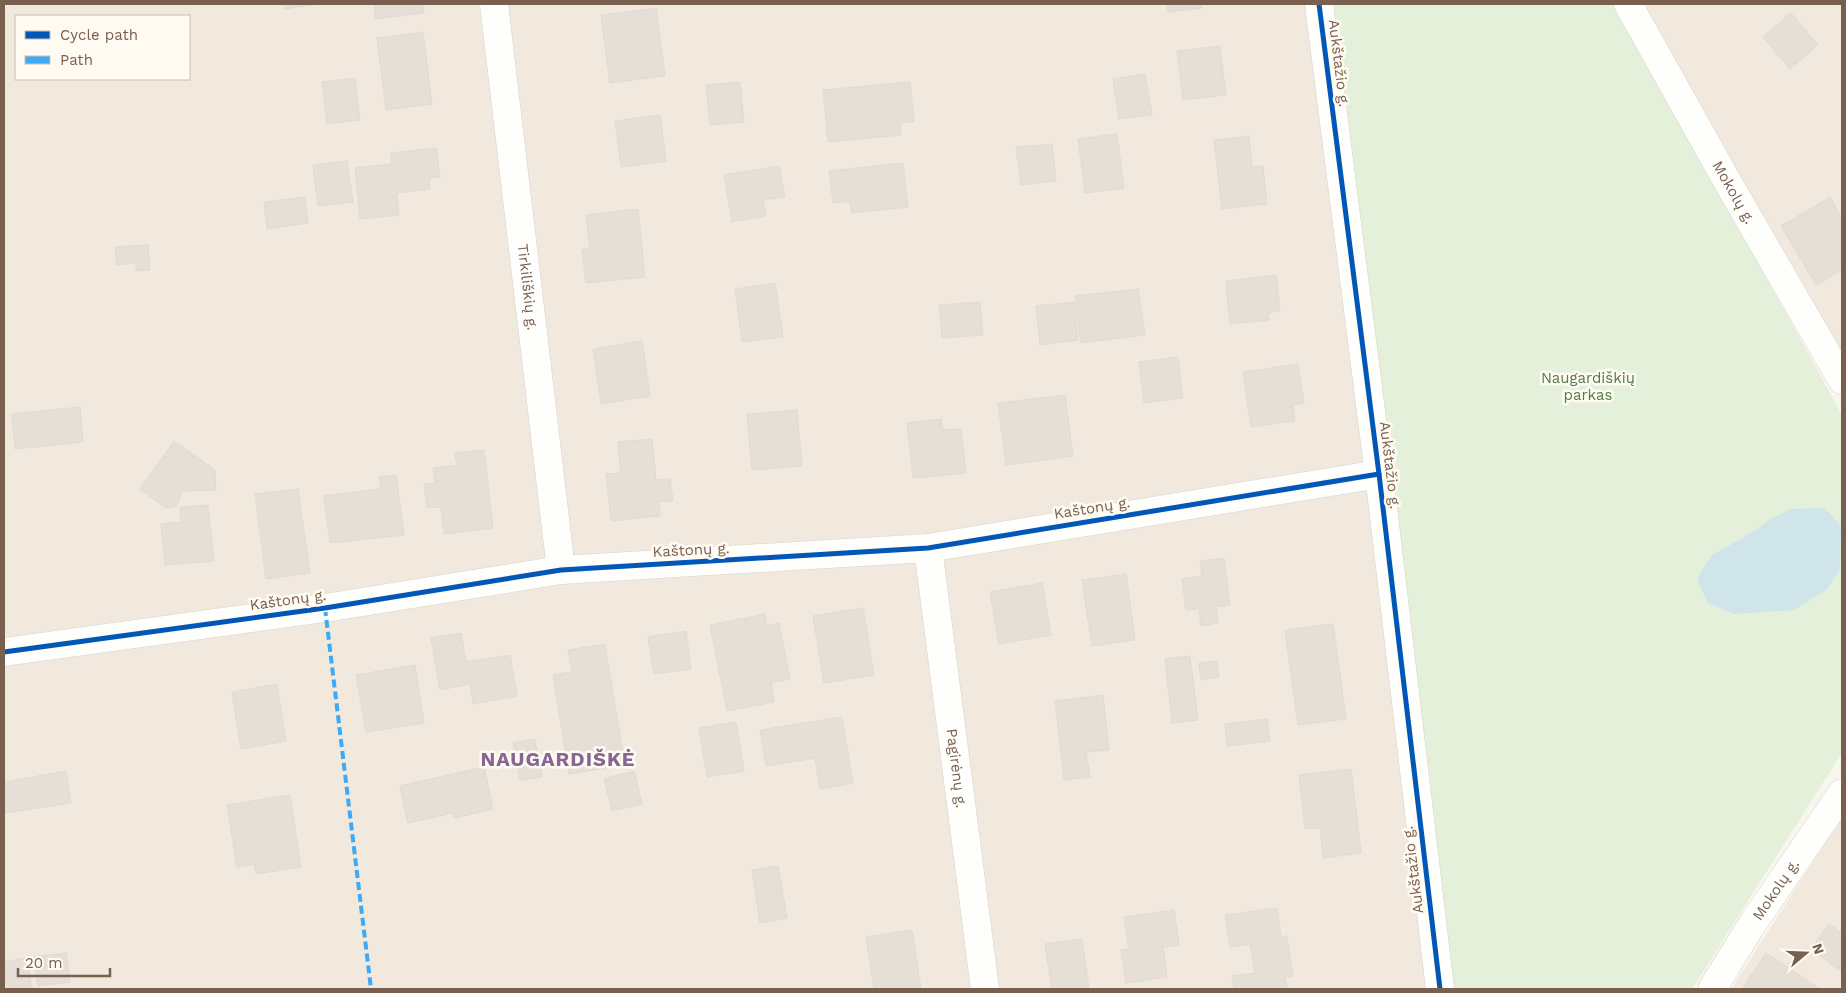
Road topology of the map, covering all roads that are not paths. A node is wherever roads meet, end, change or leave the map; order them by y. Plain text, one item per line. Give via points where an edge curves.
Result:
1 (494, 4) edge
2 (1319, 4) edge
3 (1628, 4) edge
4 (1842, 380) edge
5 (1379, 474) junction
6 (928, 548) junction
7 (561, 570) junction
8 (4, 652) edge
9 (1842, 793) edge
10 (985, 989) edge
11 (1440, 989) edge
12 (1712, 989) edge

1 - 7 street, Tirkiliškių g.
2 - 5 street, Aukštažio g.
3 - 4 street, Mokolų g.
5 - 6 street, Kaštonų g.
5 - 11 street, Aukštažio g.
6 - 7 street, Kaštonų g.
6 - 10 street, Pagirėnų g.
7 - 8 street, Kaštonų g. via 325,608
9 - 12 street, Mokolų g.

